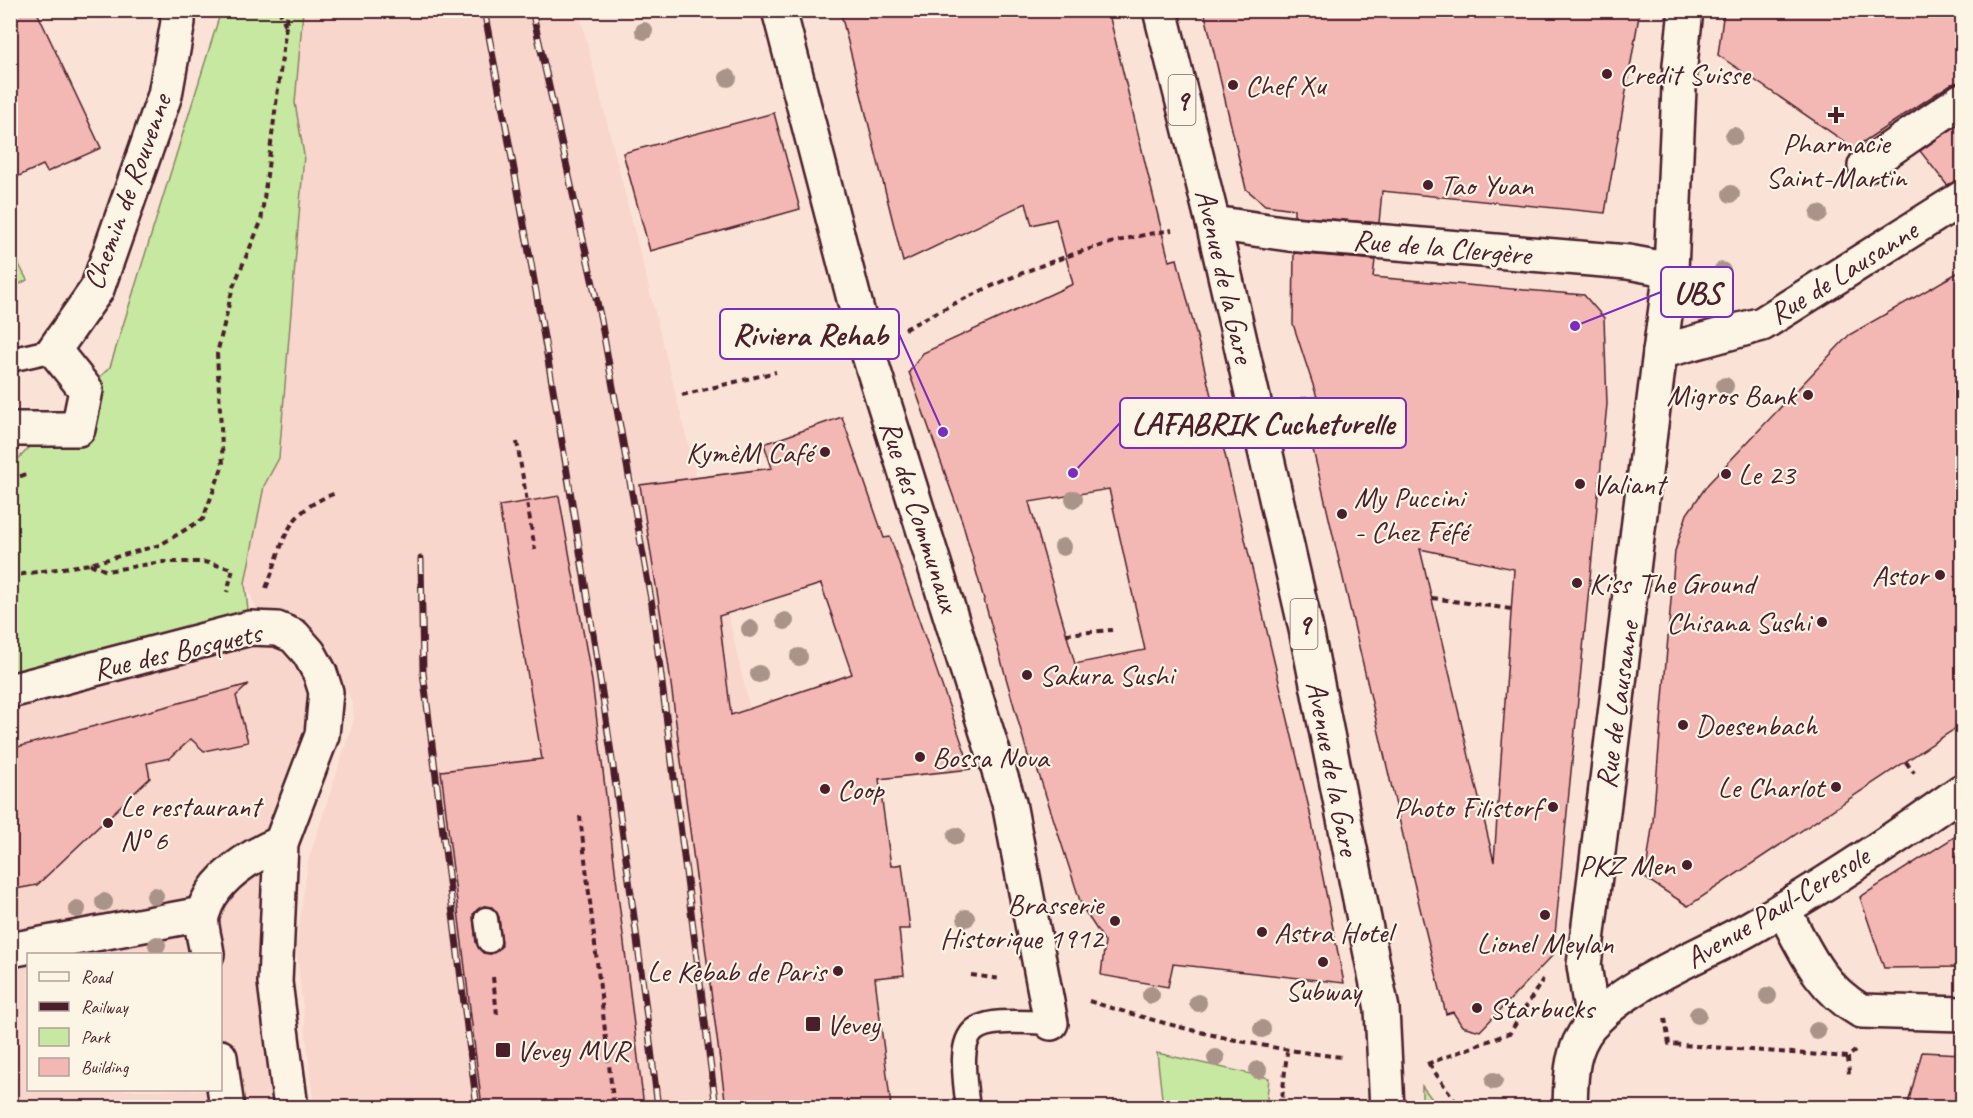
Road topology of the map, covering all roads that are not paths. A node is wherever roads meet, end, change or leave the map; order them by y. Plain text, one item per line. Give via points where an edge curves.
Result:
1 (177, 10) edge
2 (779, 10) edge
3 (1160, 10) edge
4 (1686, 10) edge
5 (1962, 100) edge
6 (1865, 166) dead end
7 (1962, 198) edge
8 (1213, 223) junction
9 (1671, 270) junction
10 (54, 350) junction
11 (1660, 352) junction
12 (10, 360) edge
13 (10, 429) edge
14 (10, 691) edge
15 (1962, 791) edge
16 (281, 843) junction
17 (1783, 909) junction
18 (202, 914) junction
19 (10, 950) edge
20 (207, 953) edge
21 (1962, 1014) edge
22 (1051, 1023) joint
23 (1593, 1023) junction
24 (222, 1071) edge
25 (227, 1107) edge
26 (291, 1107) edge
27 (968, 1107) edge
28 (1387, 1107) edge
29 (1570, 1107) edge

1 - 10 street, Chemin de Rouvenne via 165,95 97,289
2 - 22 street, Rue des Communaux via 867,349 1009,803
3 - 8 street, Avenue de la Gare / 9
4 - 9 street
5 - 6 street
7 - 11 street, Rue de Lausanne via 1762,324
8 - 9 street, Rue de la Clergère via 1289,234 1628,262
8 - 28 street, Avenue de la Gare / 9 via 1308,641 1382,1009
9 - 11 street
10 - 12 lane
10 - 13 street via 86,390 78,429
11 - 23 street, Rue de Lausanne via 1584,965
14 - 16 street, Rue des Bosquets via 250,628 277,629 294,636 320,673 326,692 326,714 322,735
15 - 17 street, Avenue Paul-Ceresole
16 - 18 street via 256,853 226,877
16 - 26 street, Rue des Bosquets via 275,982
17 - 21 street via 1814,966 1836,995 1861,1011
17 - 23 street, Avenue Paul-Ceresole via 1620,999
18 - 19 street
18 - 20 street
22 - 27 lane via 981,1024 967,1039 963,1070
23 - 29 street via 1573,1057
24 - 25 street

